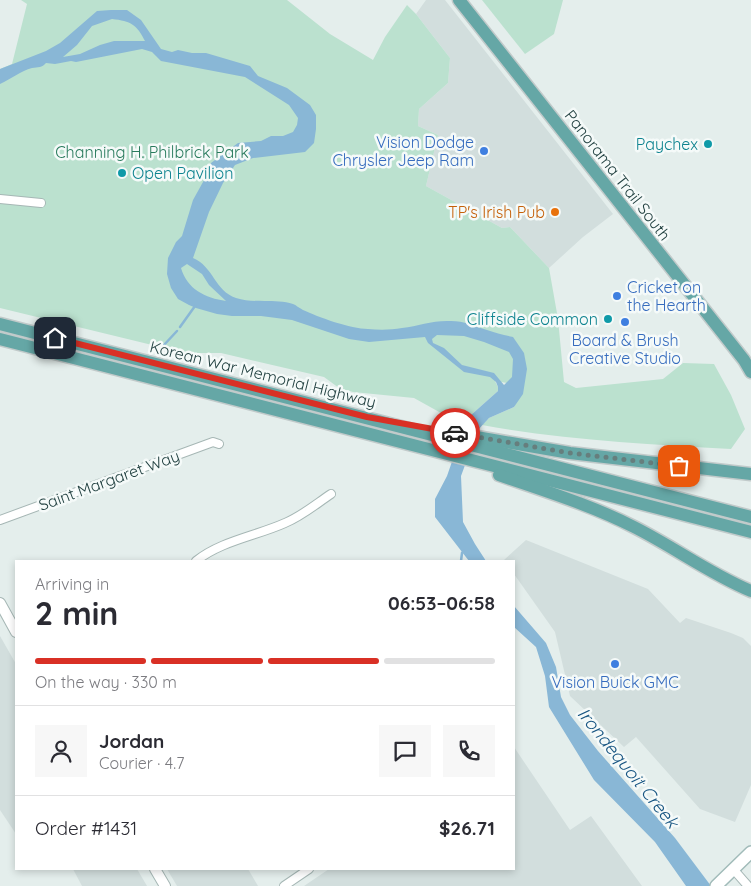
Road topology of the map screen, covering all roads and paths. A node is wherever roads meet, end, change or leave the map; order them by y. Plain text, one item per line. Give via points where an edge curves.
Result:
1 (459, 0) edge
2 (0, 199) edge
3 (41, 203) dead end
4 (0, 324) edge
5 (0, 339) edge
6 (748, 358) edge
7 (751, 372) edge
8 (219, 444) dead end
9 (495, 446) junction
10 (489, 468) junction
11 (751, 474) edge
12 (331, 494) dead end
13 (751, 516) edge
14 (0, 520) edge
15 (751, 532) edge
16 (198, 560) edge
17 (751, 591) edge
18 (0, 603) edge
19 (15, 630) edge
20 (751, 852) edge
21 (156, 870) edge
22 (308, 870) edge
23 (734, 870) junction
24 (718, 885) edge
25 (165, 886) edge
26 (284, 886) edge
27 (748, 886) edge

1 - 6 main road, Panorama Trail South
2 - 3 street
4 - 9 main road, Korean War Memorial Highway
5 - 10 main road, Korean War Memorial Highway via 437,451
6 - 7 main road, Panorama Trail South
8 - 14 street, Saint Margaret Way via 213,442
9 - 11 main road
9 - 13 main road
10 - 15 main road
10 - 17 main road via 633,526
12 - 16 street via 296,519 226,545
18 - 19 street
20 - 23 main road
21 - 25 street
22 - 26 street
23 - 24 main road
23 - 27 street

